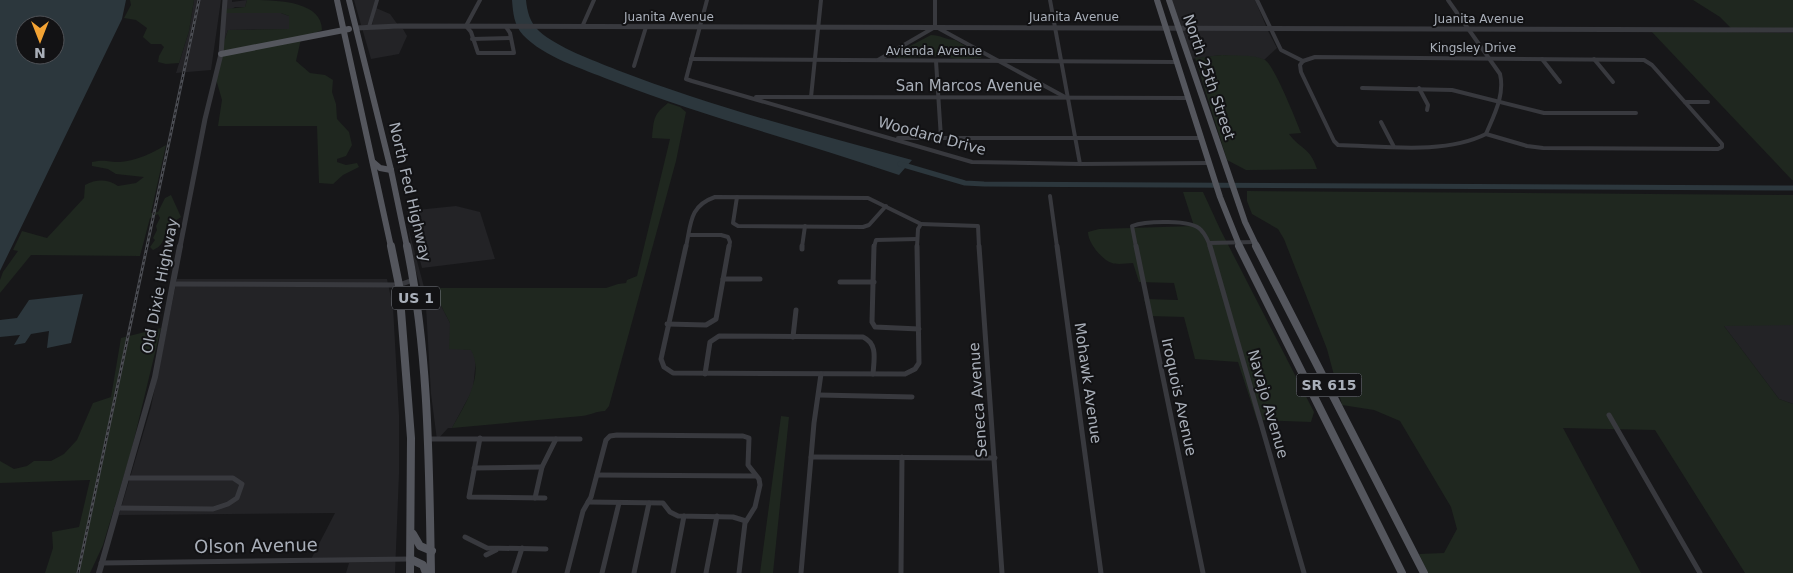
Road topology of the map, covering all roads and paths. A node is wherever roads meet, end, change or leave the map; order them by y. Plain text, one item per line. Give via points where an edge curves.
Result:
1 (225, 0) edge
2 (337, 0) edge
3 (349, 0) edge
4 (377, 0) edge
5 (480, 0) edge
6 (594, 0) edge
7 (708, 0) edge
8 (821, 0) edge
9 (934, 0) edge
10 (1050, 0) edge
11 (1157, 0) edge
12 (1169, 0) edge
13 (1257, 0) edge
14 (1448, 0) edge
15 (466, 26) junction
16 (506, 26) junction
17 (582, 26) junction
18 (699, 26) junction
19 (818, 26) junction
20 (369, 27) junction
21 (646, 27) junction
22 (936, 27) junction
23 (1054, 27) junction
24 (1269, 27) junction
25 (356, 28) junction
26 (1166, 28) junction
27 (1179, 28) junction
28 (1470, 29) junction
29 (344, 30) junction
30 (1793, 30) edge
31 (510, 38) junction
32 (472, 39) junction
33 (221, 54) junction
34 (1490, 58) junction
35 (691, 59) junction
36 (1542, 59) junction
37 (1594, 59) junction
38 (814, 60) junction
39 (877, 60) junction
40 (936, 61) junction
41 (998, 61) junction
42 (1061, 61) junction
43 (1303, 61) junction
44 (1176, 62) junction
45 (634, 66) dead end
46 (1560, 82) dead end
47 (1613, 82) dead end
48 (1185, 87) junction
49 (1362, 88) dead end
50 (1419, 88) junction
51 (750, 97) junction
52 (811, 97) junction
53 (938, 97) junction
54 (1202, 97) junction
55 (1066, 98) junction
56 (1189, 98) junction
57 (1499, 101) junction
58 (1685, 102) junction
59 (1708, 102) dead end
60 (1206, 110) junction
61 (1427, 110) dead end
62 (1636, 113) dead end
63 (1381, 122) dead end
64 (1486, 134) junction
65 (941, 138) junction
66 (1075, 138) junction
67 (1202, 138) junction
68 (894, 139) junction
69 (1394, 147) junction
70 (373, 162) junction
71 (1209, 163) junction
72 (1080, 164) junction
73 (391, 170) junction
74 (1050, 196) dead end
75 (737, 197) junction
76 (886, 206) junction
77 (921, 224) junction
78 (805, 226) junction
79 (689, 235) junction
80 (918, 239) junction
81 (1237, 242) junction
82 (1254, 242) junction
83 (1209, 243) junction
84 (802, 249) dead end
85 (724, 279) junction
86 (760, 279) dead end
87 (414, 280) junction
88 (840, 282) dead end
89 (874, 282) junction
90 (173, 284) junction
91 (399, 285) junction
92 (796, 310) dead end
93 (668, 324) junction
94 (919, 329) junction
95 (793, 337) junction
96 (704, 374) junction
97 (821, 374) junction
98 (873, 374) junction
99 (819, 395) junction
100 (912, 397) dead end
101 (1609, 415) dead end
102 (480, 438) junction
103 (429, 439) junction
104 (556, 439) junction
105 (580, 439) dead end
106 (811, 457) junction
107 (902, 457) junction
108 (995, 458) junction
109 (542, 467) junction
110 (474, 468) junction
111 (597, 475) junction
112 (755, 476) junction
113 (127, 478) junction
114 (535, 498) junction
115 (545, 498) dead end
116 (588, 502) junction
117 (619, 503) junction
118 (649, 503) junction
119 (117, 508) junction
120 (684, 516) junction
121 (716, 516) junction
122 (746, 521) junction
123 (411, 527) junction
124 (465, 537) dead end
125 (522, 548) junction
126 (497, 549) junction
127 (546, 549) dead end
128 (432, 552) junction
129 (486, 555) dead end
130 (410, 559) junction
131 (102, 563) junction
132 (99, 573) edge
133 (410, 573) edge
134 (426, 573) edge
135 (431, 573) edge
136 (514, 573) edge
137 (567, 573) edge
138 (602, 573) edge
139 (634, 573) edge
140 (673, 573) edge
141 (706, 573) edge
142 (739, 573) edge
143 (801, 573) edge
144 (901, 573) edge
145 (1002, 573) edge
146 (1101, 573) edge
147 (1203, 573) edge
148 (1304, 573) edge
149 (1402, 573) edge
150 (1424, 573) edge
151 (1700, 573) edge

1 - 33 street, Old Dixie Highway
2 - 29 main road, North Fed Highway / US 1
3 - 25 main road, North Fed Highway / US 1
4 - 20 street
5 - 15 street
6 - 17 street
7 - 18 street
8 - 19 street
9 - 22 street
10 - 23 street
11 - 26 main road, North 25th Street / SR 615
12 - 27 main road, North 25th Street / SR 615
13 - 24 street
14 - 28 street
15 - 16 street, Juanita Avenue
15 - 20 street, Juanita Avenue
15 - 32 street
16 - 17 street, Juanita Avenue
16 - 31 street
17 - 21 street, Juanita Avenue
18 - 19 street, Juanita Avenue
18 - 21 street, Juanita Avenue
18 - 35 street
19 - 22 street, Juanita Avenue
19 - 38 street
20 - 25 street, Juanita Avenue
21 - 45 street
22 - 23 street, Juanita Avenue
22 - 39 street
22 - 41 street
23 - 26 street, Juanita Avenue
23 - 42 street
24 - 27 street, Juanita Avenue
24 - 28 street, Juanita Avenue
24 - 43 street via 1281,50
25 - 29 main road
25 - 73 main road, North Fed Highway / US 1
26 - 27 street, Juanita Avenue
26 - 44 main road, North 25th Street / SR 615
27 - 54 main road, North 25th Street / SR 615
28 - 30 street, Juanita Avenue
28 - 34 street
29 - 33 main road
29 - 70 main road, North Fed Highway / US 1
31 - 32 street
31 - 32 street via 514,53 478,53
33 - 90 street, Old Dixie Highway
34 - 36 street, Kingsley Drive
34 - 43 street, Kingsley Drive via 1315,57
34 - 57 street via 1502,83
35 - 38 street, Avienda Avenue
35 - 51 street, Woodard Drive via 686,78
36 - 37 street, Kingsley Drive
36 - 46 street
37 - 47 street
37 - 58 street, Kingsley Drive via 1644,60
38 - 39 street, Avienda Avenue
38 - 52 street
39 - 40 street, Avienda Avenue
40 - 41 street, Avienda Avenue
40 - 53 street
41 - 42 street, Avienda Avenue
41 - 55 street
42 - 44 street, Avienda Avenue
42 - 55 street
43 - 69 street via 1300,72 1338,145
44 - 48 main road, North 25th Street / SR 615
48 - 54 main road
48 - 56 main road, North 25th Street / SR 615
49 - 50 street
50 - 57 street via 1452,90
50 - 61 street via 1428,105
51 - 52 street, San Marcos Avenue
51 - 68 street, Woodard Drive
52 - 53 street, San Marcos Avenue
53 - 55 street, San Marcos Avenue
53 - 65 street
54 - 60 main road, North 25th Street / SR 615
55 - 56 street, San Marcos Avenue
55 - 66 street
56 - 60 main road
56 - 67 main road, North 25th Street / SR 615
57 - 62 street via 1544,113
57 - 64 street
58 - 59 street
58 - 64 street via 1722,147 1543,148
60 - 82 main road, North 25th Street / SR 615
63 - 69 street
64 - 69 street via 1458,145
65 - 66 street
65 - 68 street
66 - 67 street
66 - 72 street
67 - 71 main road, North 25th Street / SR 615
68 - 72 street, Woodard Drive via 972,162
70 - 73 main road via 380,168
70 - 91 main road, North Fed Highway / US 1
71 - 72 street, Woodard Drive
71 - 81 main road, SR 615
73 - 87 main road, North Fed Highway / US 1
74 - 146 street, Mohawk Avenue
75 - 76 street via 868,198
75 - 78 street via 733,223 738,226
75 - 79 street via 715,197 700,204 694,210
76 - 77 street
76 - 78 street via 869,225
77 - 80 street
77 - 108 street, Seneca Avenue via 978,226
78 - 84 street
79 - 85 street via 728,237
79 - 93 street
80 - 89 street via 876,240
80 - 94 street
81 - 82 street
81 - 83 street
81 - 149 main road, SR 615
82 - 150 main road, SR 615
83 - 147 street, Iroquois Avenue via 1201,229 1190,223 1147,222 1132,226
83 - 148 street, Navajo Avenue
85 - 86 street
85 - 93 street via 716,319 712,323
87 - 91 street
87 - 103 main road, North Fed Highway / US 1
88 - 89 street
89 - 94 street via 872,322 875,327
90 - 91 street
90 - 113 street, Old Dixie Highway via 152,393
91 - 123 main road, North Fed Highway / US 1 via 409,411
92 - 95 street
93 - 96 street via 660,359 664,368 673,373
94 - 98 street via 917,368 905,374
95 - 96 street via 719,336 710,342
95 - 98 street via 870,340 874,346
96 - 97 street
97 - 98 street
97 - 99 street
99 - 100 street
99 - 106 street
101 - 151 street
102 - 103 street
102 - 104 street
102 - 110 street
103 - 128 main road, North Fed Highway / US 1
104 - 105 street
104 - 109 street
106 - 107 street
106 - 143 street
107 - 108 street
107 - 144 street
108 - 145 street, Seneca Avenue
109 - 110 street
109 - 114 street
110 - 114 street via 469,497
111 - 112 street
111 - 112 street via 606,440 610,436 743,436 750,440 748,466
111 - 116 street
112 - 122 street via 760,482 757,502
113 - 119 street, Old Dixie Highway
113 - 119 street via 234,478 242,488 233,502 213,509
114 - 115 street
116 - 117 street
116 - 137 street
117 - 118 street
117 - 138 street
118 - 120 street via 663,503 673,515
118 - 139 street
119 - 131 street, Old Dixie Highway
120 - 121 street
120 - 140 street
121 - 122 street
121 - 141 street
122 - 142 street
123 - 128 main road via 417,543
123 - 130 main road, North Fed Highway / US 1
124 - 126 street via 487,548
125 - 126 street
125 - 127 street
125 - 136 street
126 - 129 street
128 - 135 main road, North Fed Highway / US 1
130 - 131 street, Olson Avenue
130 - 133 main road, North Fed Highway / US 1
130 - 134 main road via 423,565
131 - 132 street, Old Dixie Highway

